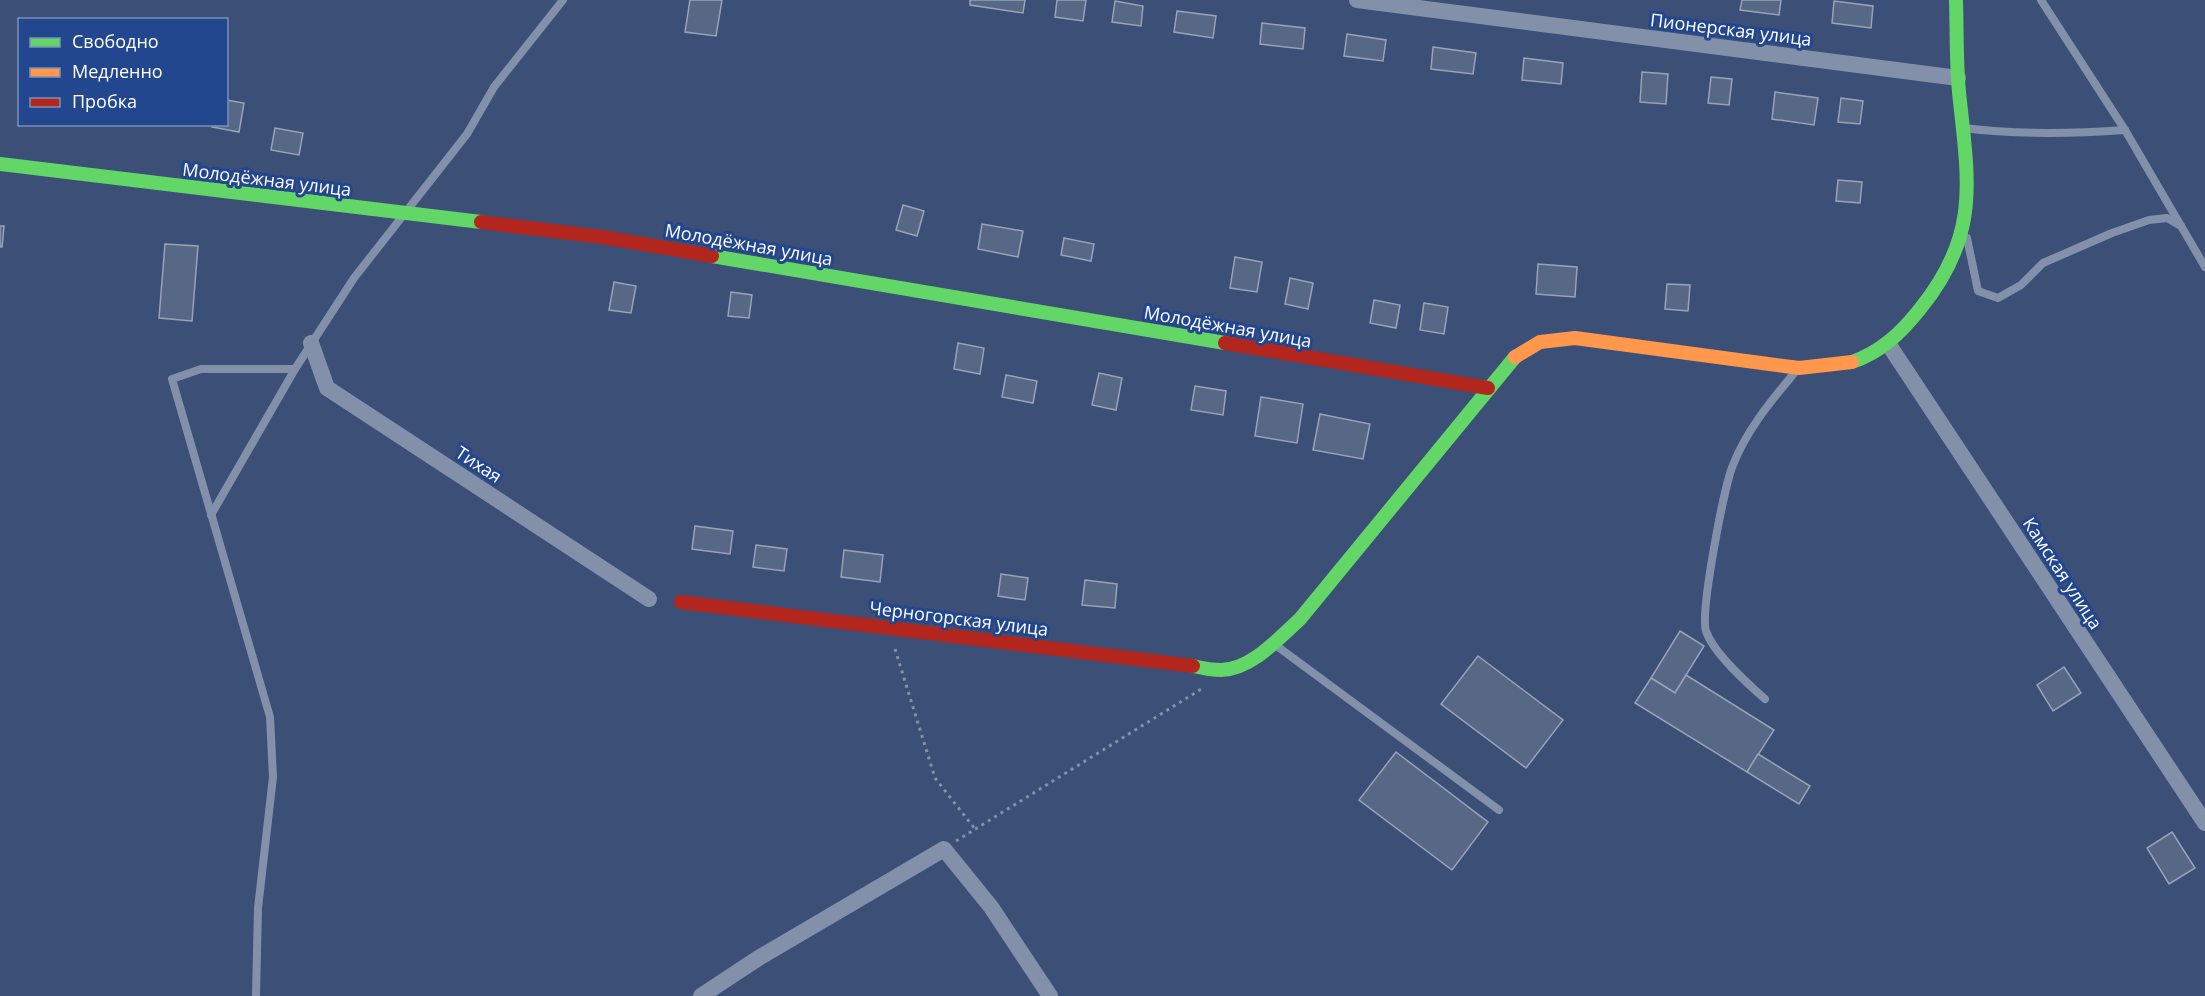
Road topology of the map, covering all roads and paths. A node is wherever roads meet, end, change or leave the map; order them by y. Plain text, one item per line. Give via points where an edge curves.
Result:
1 (563, 0) edge
2 (1357, 0) edge
3 (1956, 0) edge
4 (2041, 0) edge
5 (1958, 78) junction
6 (1964, 128) junction
7 (2125, 130) junction
8 (0, 164) edge
9 (402, 214) junction
10 (1964, 226) junction
11 (2183, 227) junction
12 (2205, 267) edge
13 (311, 343) junction
14 (1889, 345) junction
15 (1799, 368) junction
16 (295, 369) junction
17 (1488, 388) junction
18 (211, 515) junction
19 (649, 599) dead end
20 (681, 602) dead end
21 (888, 627) junction
22 (1274, 644) junction
23 (1203, 688) dead end
24 (1765, 699) dead end
25 (1499, 810) dead end
26 (2205, 823) edge
27 (975, 828) junction
28 (944, 849) junction
29 (256, 996) edge
30 (701, 996) edge
31 (1050, 996) edge

1 - 9 lane via 494,87 467,134
2 - 5 street, Пионерская улица
3 - 5 street
4 - 7 lane
5 - 6 street
6 - 7 lane via 2057,135
6 - 10 street
7 - 11 lane
8 - 9 street, Молодёжная улица
9 - 13 lane
9 - 17 street, Молодёжная улица via 602,237
10 - 11 lane via 1978,291 1998,298 2021,285 2043,263 2112,233 2168,218
10 - 14 street via 1935,291
11 - 12 lane
13 - 16 lane
13 - 19 street, Тихая via 327,388
14 - 15 street via 1858,361 1834,367
14 - 26 street, Камская улица
15 - 17 street via 1575,338 1546,338 1526,347
15 - 24 lane via 1760,414 1733,465 1706,593 1706,631 1733,670
16 - 18 lane
16 - 18 lane via 201,369 172,379
17 - 22 street via 1300,619
18 - 29 lane via 270,717 273,777 258,908
20 - 21 street, Черногорская улица
21 - 22 street, Черногорская улица via 1221,670 1233,669
21 - 27 path via 935,778
22 - 25 lane
23 - 27 path
27 - 28 path
28 - 30 street
28 - 31 street via 991,907

